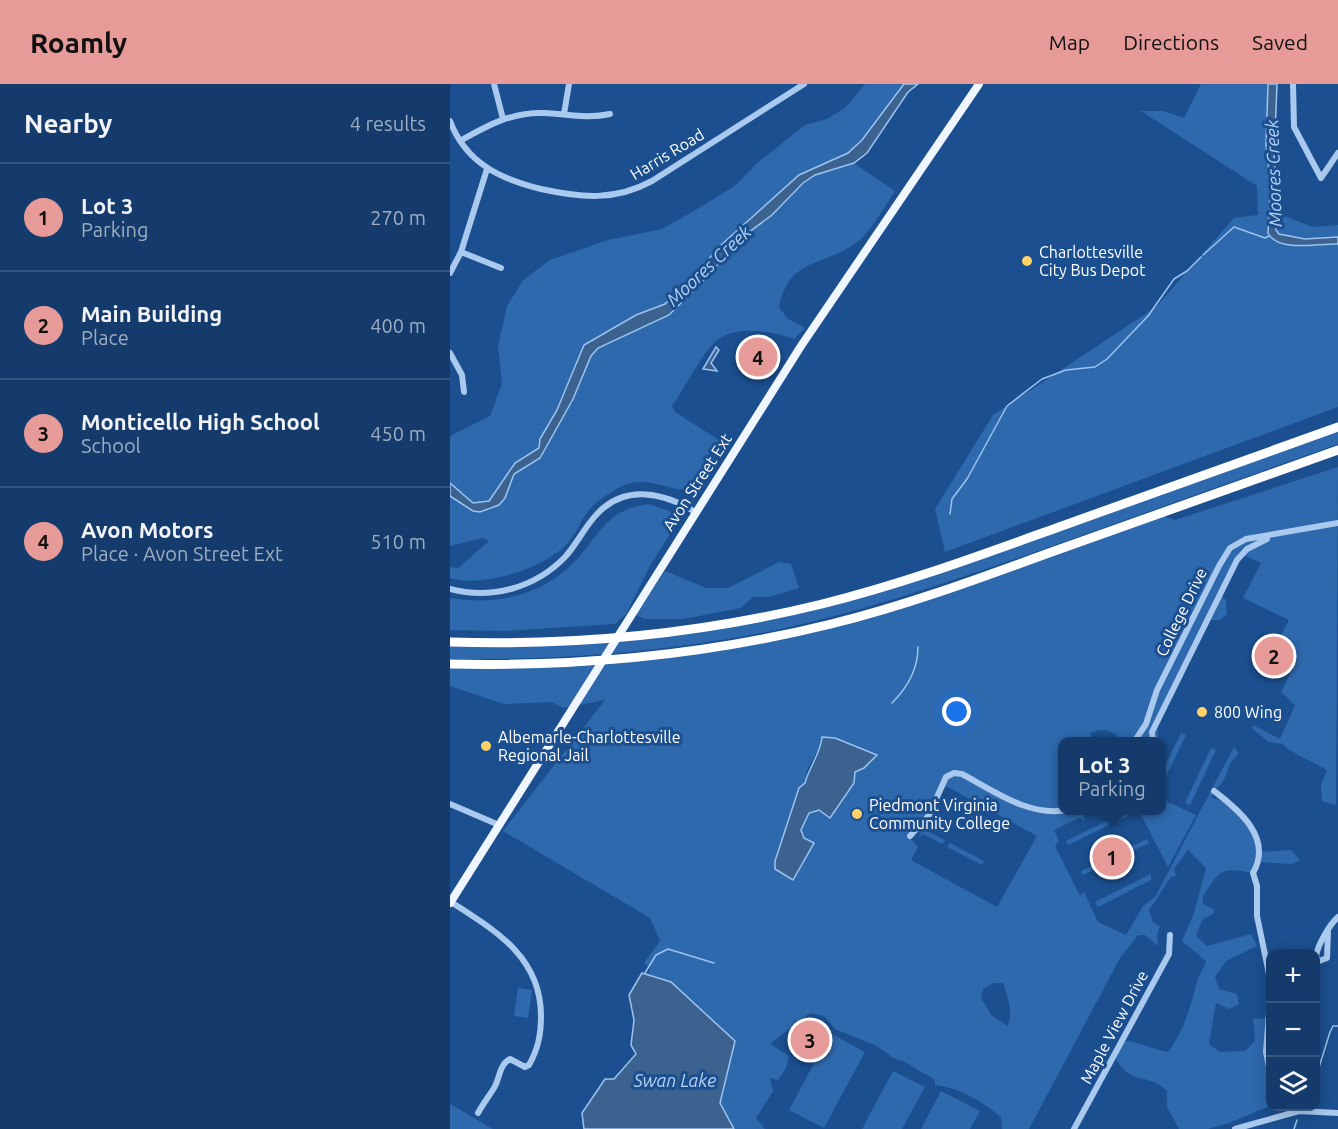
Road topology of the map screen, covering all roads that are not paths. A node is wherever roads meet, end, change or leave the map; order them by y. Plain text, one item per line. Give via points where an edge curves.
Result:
1 (494, 84) edge
2 (569, 84) edge
3 (979, 84) edge
4 (1293, 84) edge
5 (799, 85) edge
6 (564, 114) junction
7 (610, 114) dead end
8 (502, 118) junction
9 (450, 121) edge
10 (460, 141) junction
11 (1338, 153) edge
12 (487, 169) junction
13 (461, 252) junction
14 (501, 268) dead end
15 (450, 273) edge
16 (450, 353) edge
17 (464, 392) dead end
18 (1338, 428) edge
19 (1338, 452) edge
20 (695, 512) junction
21 (1338, 523) edge
22 (1273, 536) junction
23 (450, 588) edge
24 (450, 642) edge
25 (450, 663) edge
26 (1165, 675) junction
27 (1177, 680) junction
28 (1141, 732) junction
29 (1135, 737) edge
30 (1149, 737) edge
31 (1153, 737) edge
32 (1214, 791) dead end
33 (450, 804) edge
34 (1058, 811) edge
35 (499, 825) junction
36 (910, 836) dead end
37 (450, 903) edge
38 (1338, 917) edge
39 (1328, 932) dead end
40 (1170, 935) dead end
41 (1266, 960) edge
42 (1270, 1003) edge
43 (1267, 1057) edge
44 (1284, 1111) edge
45 (1320, 1111) edge
46 (478, 1113) dead end
47 (1338, 1113) edge
48 (1074, 1129) edge
49 (1235, 1129) edge

1 - 8 street
2 - 6 street
3 - 20 main road, Avon Street Ext via 806,339
4 - 11 street via 1296,135 1322,178
5 - 12 street, Harris Road via 652,181 621,194 593,198 571,195 517,183
6 - 7 street
6 - 8 street via 531,113
8 - 10 street
9 - 10 street, Harris Road
10 - 12 street, Harris Road
12 - 13 street
13 - 14 street
13 - 15 street
16 - 17 street via 462,375
18 - 24 highway via 946,568 821,604 646,635 549,642
19 - 25 highway via 972,581 831,624 739,643 630,658 540,664
20 - 23 street via 655,494 626,496 598,512 567,555 535,580 486,593
20 - 35 main road, Avon Street Ext
21 - 22 street, College Drive
22 - 26 street, College Drive via 1246,539 1224,555
22 - 27 street, College Drive via 1239,557
26 - 27 street
26 - 28 street, College Drive
27 - 31 street, College Drive
28 - 29 street, College Drive
28 - 30 street, College Drive
32 - 41 street via 1248,822 1258,843 1259,862 1253,873
33 - 35 street
34 - 36 street via 1029,808 954,773 946,777 929,815
35 - 37 main road, Avon Street Ext
37 - 46 street via 522,954 536,980 541,1003 541,1030 535,1055 527,1066 506,1061
38 - 39 street
40 - 48 street, Maple View Drive via 1169,954
42 - 43 street
44 - 49 street
45 - 47 street

